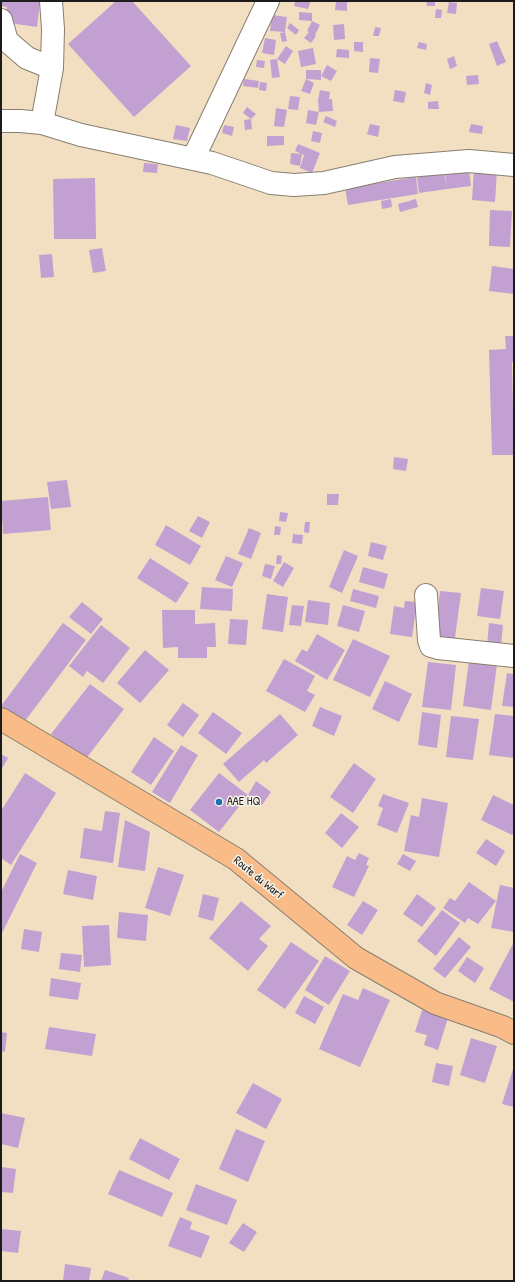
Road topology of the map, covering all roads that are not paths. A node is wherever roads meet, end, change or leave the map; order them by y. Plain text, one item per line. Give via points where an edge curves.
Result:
1 (51, 1) edge
2 (268, 1) edge
3 (1, 20) edge
4 (52, 68) junction
5 (1, 121) edge
6 (42, 123) junction
7 (194, 159) junction
8 (514, 165) edge
9 (426, 594) dead end
10 (514, 656) edge
11 (1, 719) edge
12 (514, 1033) edge

1 - 4 street
2 - 7 street
3 - 4 street via 7,41 27,58
4 - 6 street
5 - 6 street
6 - 7 street via 81,135
7 - 8 street via 212,162 271,183 294,185 324,183 395,167 469,161
9 - 10 street via 431,646
11 - 12 main road, Route du Warf via 236,859 356,958 435,1002

